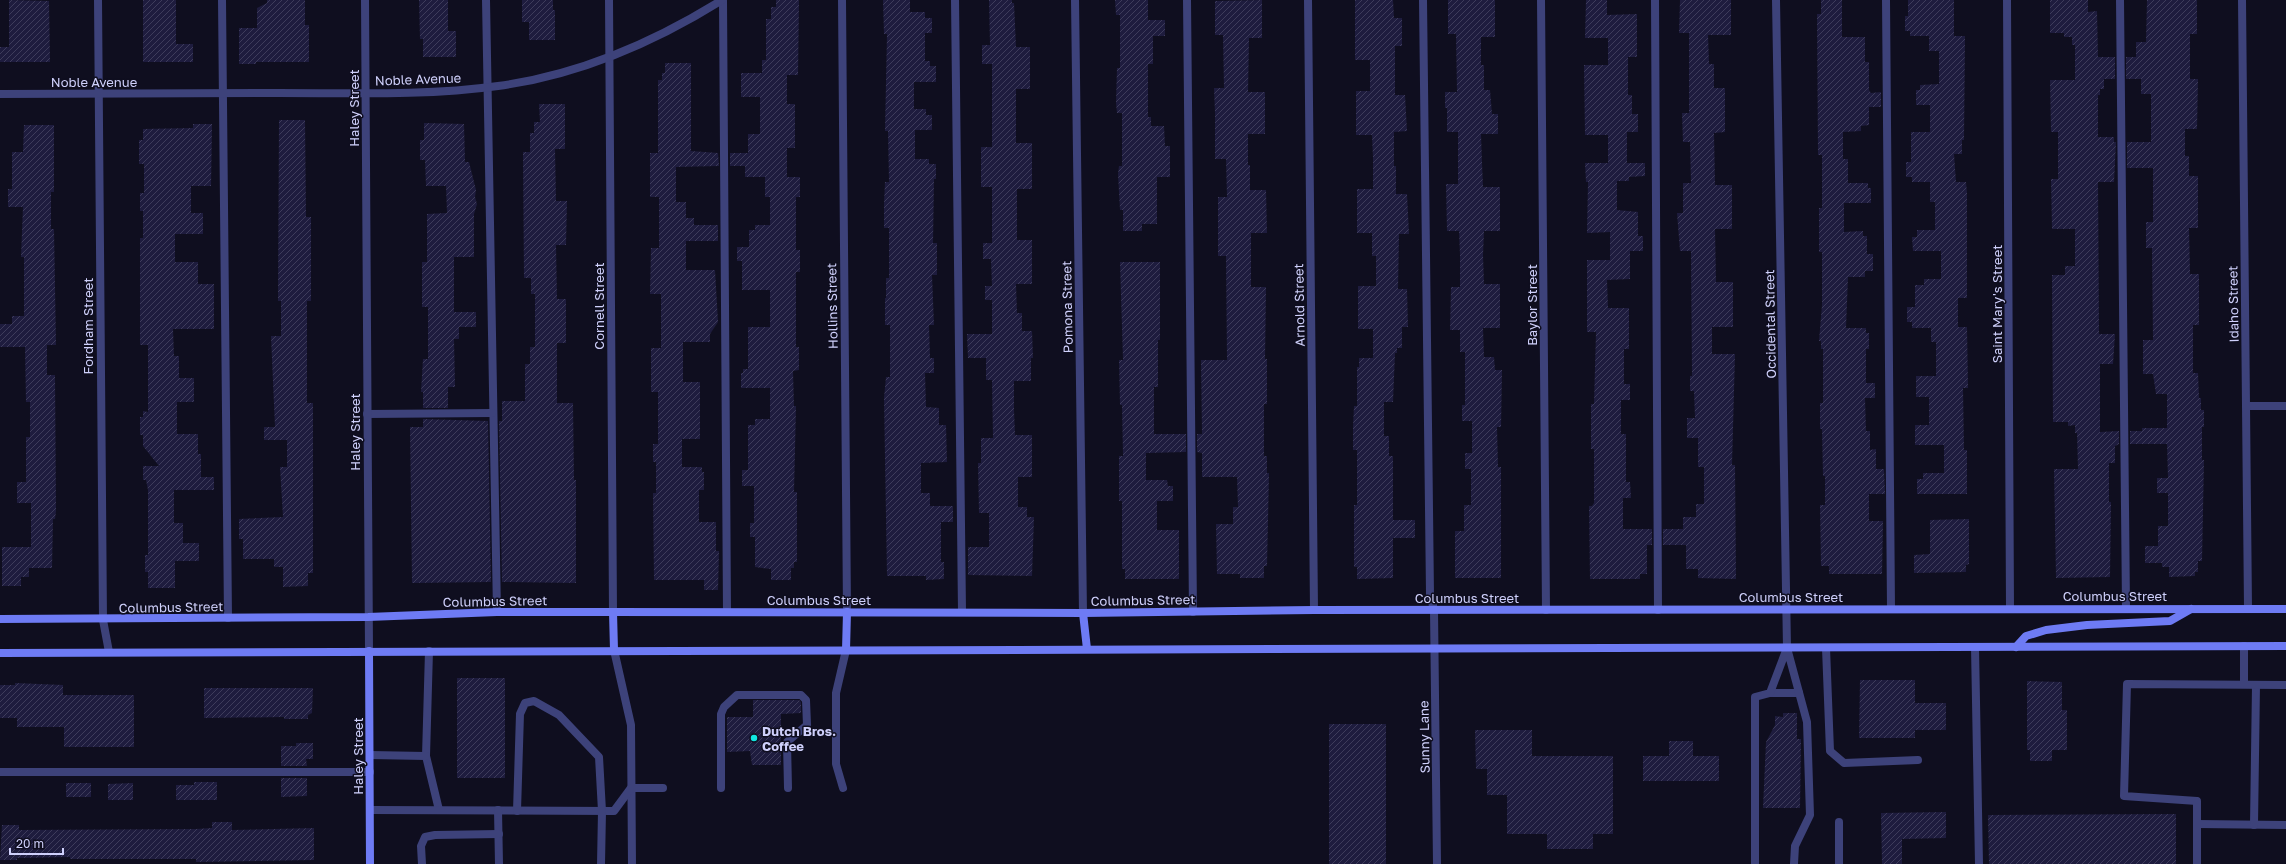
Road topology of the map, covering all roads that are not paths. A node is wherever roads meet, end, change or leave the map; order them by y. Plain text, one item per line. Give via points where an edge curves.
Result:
1 (98, 0) edge
2 (222, 0) edge
3 (365, 0) edge
4 (486, 0) edge
5 (609, 0) edge
6 (723, 0) edge
7 (842, 0) edge
8 (955, 0) edge
9 (1075, 0) edge
10 (1187, 0) edge
11 (1308, 0) edge
12 (1423, 0) edge
13 (1541, 0) edge
14 (1655, 0) edge
15 (1776, 0) edge
16 (1886, 0) edge
17 (2007, 0) edge
18 (2120, 0) edge
19 (2242, 0) edge
20 (609, 58) junction
21 (486, 88) junction
22 (366, 92) junction
23 (223, 93) junction
24 (0, 94) edge
25 (99, 94) junction
26 (2246, 406) junction
27 (2286, 406) edge
28 (492, 413) junction
29 (367, 414) junction
30 (2126, 608) junction
31 (2191, 608) junction
32 (2248, 608) junction
33 (1787, 609) junction
34 (1891, 609) junction
35 (2010, 609) junction
36 (2286, 609) edge
37 (1314, 610) junction
38 (1434, 610) junction
39 (1546, 610) junction
40 (1658, 610) junction
41 (497, 612) junction
42 (612, 612) junction
43 (727, 612) junction
44 (847, 612) junction
45 (962, 612) junction
46 (1194, 612) junction
47 (1083, 613) junction
48 (368, 617) junction
49 (228, 618) junction
50 (0, 619) edge
51 (102, 620) junction
52 (2244, 646) junction
53 (2286, 646) edge
54 (1975, 647) junction
55 (2016, 647) junction
56 (1787, 648) junction
57 (1826, 648) junction
58 (1087, 649) junction
59 (1435, 649) junction
60 (370, 650) junction
61 (614, 650) junction
62 (846, 650) junction
63 (429, 651) junction
64 (109, 652) junction
65 (0, 653) edge
66 (2244, 684) junction
67 (2256, 685) junction
68 (2286, 685) edge
69 (1770, 693) junction
70 (1798, 693) junction
71 (370, 755) junction
72 (426, 756) junction
73 (1918, 760) dead end
74 (0, 772) edge
75 (370, 772) junction
76 (631, 788) junction
77 (663, 788) dead end
78 (721, 788) dead end
79 (788, 788) dead end
80 (843, 788) dead end
81 (370, 810) junction
82 (440, 810) junction
83 (498, 810) junction
84 (517, 811) junction
85 (602, 811) junction
86 (1839, 822) dead end
87 (2197, 824) junction
88 (2254, 825) junction
89 (2286, 825) edge
90 (499, 834) junction
91 (370, 864) edge
92 (422, 864) edge
93 (499, 864) edge
94 (601, 864) edge
95 (632, 864) edge
96 (1437, 864) edge
97 (1755, 864) edge
98 (1794, 864) edge
99 (1839, 864) edge
100 (1979, 864) edge
101 (2197, 864) edge

1 - 25 street, Fordham Street
2 - 23 street
3 - 22 street, Haley Street
4 - 21 street
5 - 20 street, Cornell Street
6 - 20 street, Noble Avenue via 673,29
6 - 43 street
7 - 44 street, Hollins Street
8 - 45 street
9 - 47 street, Pomona Street
10 - 46 street
11 - 37 street, Arnold Street
12 - 38 street, Sunny Lane via 1430,594
13 - 39 street, Baylor Street
14 - 40 street
15 - 33 street, Occidental Street
16 - 34 street
17 - 35 street, Saint Mary's Street
18 - 30 street
19 - 26 street, Idaho Street
20 - 21 street, Noble Avenue via 538,79
20 - 42 street, Cornell Street
21 - 22 street, Noble Avenue
21 - 28 street
22 - 23 street, Noble Avenue
22 - 29 street, Haley Street
23 - 25 street, Noble Avenue
23 - 49 street
24 - 25 street, Noble Avenue
25 - 51 street, Fordham Street
26 - 27 street
26 - 32 street, Idaho Street
28 - 29 street
28 - 41 street
29 - 48 street, Haley Street
30 - 31 main road, Columbus Street
30 - 35 main road, Columbus Street
31 - 32 main road, Columbus Street
31 - 55 main road via 2170,621 2046,630 2026,636
32 - 36 main road, Columbus Street
33 - 34 main road, Columbus Street
33 - 40 main road, Columbus Street
33 - 56 street, Occidental Street
34 - 35 main road, Columbus Street
37 - 38 main road, Columbus Street
37 - 46 main road, Columbus Street
38 - 39 main road, Columbus Street
38 - 59 street, Sunny Lane
39 - 40 main road, Columbus Street
41 - 42 main road, Columbus Street
41 - 48 main road, Columbus Street
42 - 43 main road, Columbus Street
42 - 61 main road
43 - 44 main road, Columbus Street
44 - 45 main road, Columbus Street
44 - 62 main road
45 - 47 main road, Columbus Street
46 - 47 main road, Columbus Street
47 - 58 main road
48 - 49 main road, Columbus Street
48 - 60 street, Haley Street
49 - 51 main road, Columbus Street
50 - 51 main road, Columbus Street
51 - 64 street, Fordham Street
52 - 53 main road
52 - 55 main road
52 - 66 street
54 - 55 main road
54 - 57 main road
54 - 100 street
56 - 57 main road
56 - 59 main road
56 - 69 street
56 - 70 street
57 - 73 street via 1830,751 1844,763
58 - 59 main road
58 - 62 main road
59 - 96 street, Sunny Lane
60 - 63 main road
60 - 64 main road
60 - 71 main road, Haley Street
61 - 62 main road
61 - 63 main road
61 - 76 street via 631,725
62 - 80 street via 836,693 836,764
63 - 72 street
64 - 65 main road
66 - 67 street
66 - 87 street via 2128,684 2124,796 2197,801
67 - 68 street
67 - 88 street
69 - 70 street
69 - 97 street via 1755,697
70 - 98 street via 1808,722 1810,815 1795,846
71 - 72 street
71 - 75 main road, Haley Street
72 - 82 street
74 - 75 street
75 - 81 main road, Haley Street
76 - 77 street
76 - 85 street via 614,811
76 - 95 street
78 - 79 street via 721,714 724,707 737,695 800,695 806,700 807,725 787,742
81 - 82 street
81 - 91 main road, Haley Street
82 - 83 street
83 - 84 street
83 - 90 street
84 - 85 street
84 - 85 street via 520,714 525,703 534,701 559,715 598,757
85 - 94 street
86 - 99 street
87 - 88 street
87 - 101 street
88 - 89 street
90 - 92 street via 425,837 421,846
90 - 93 street

